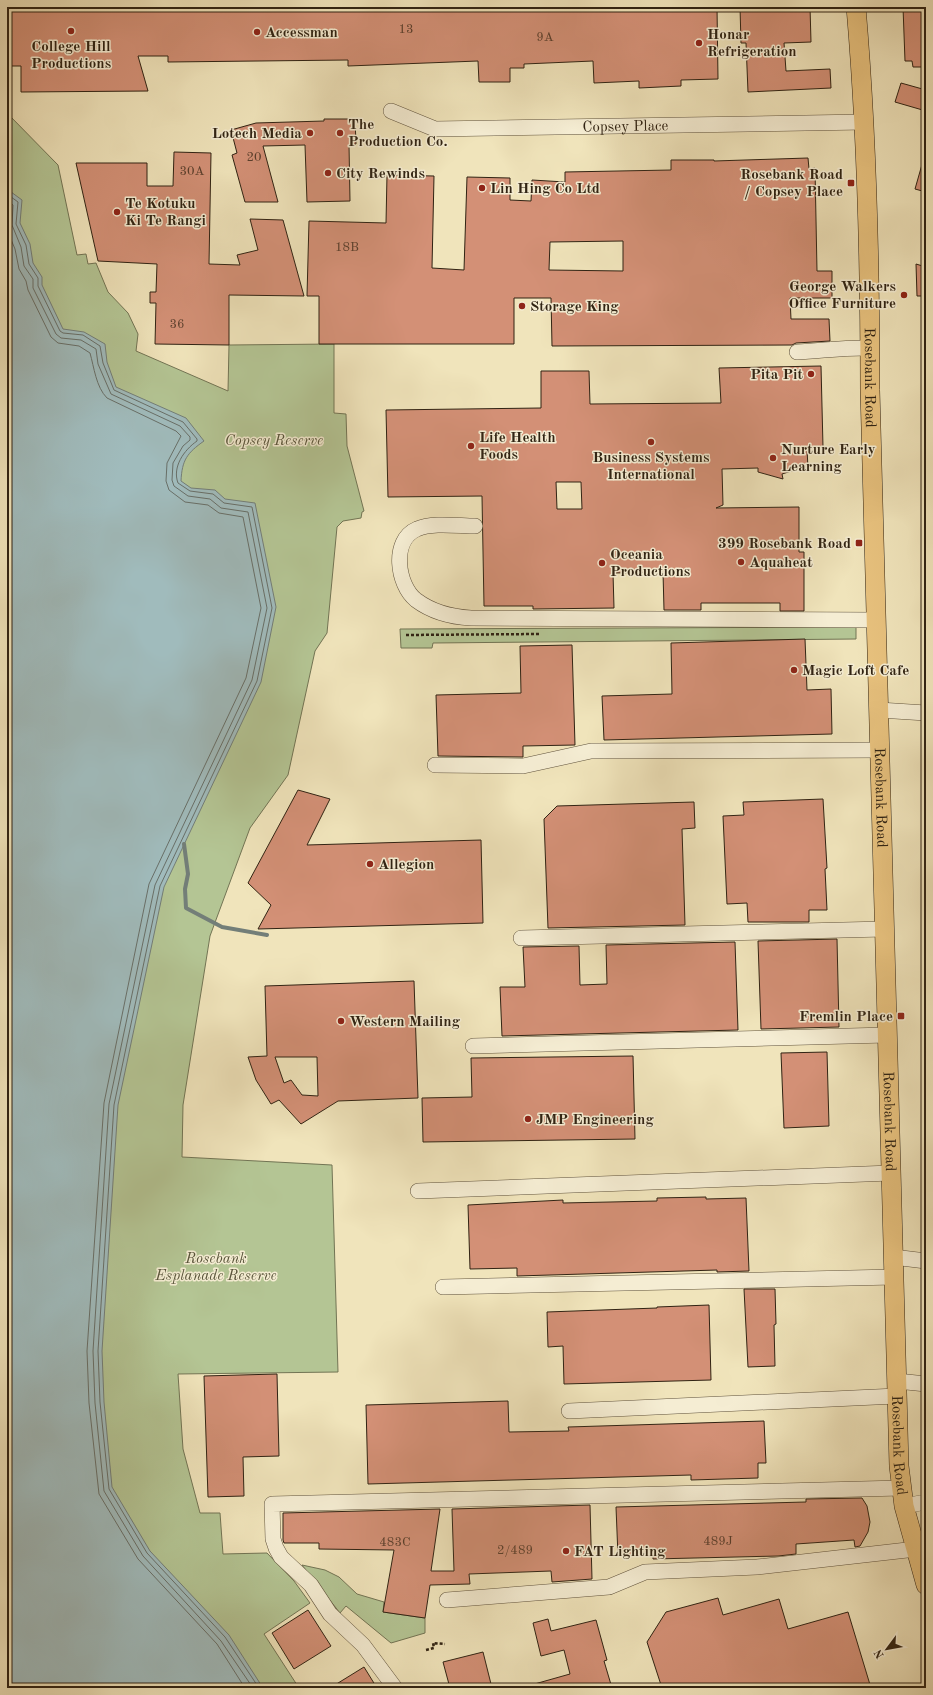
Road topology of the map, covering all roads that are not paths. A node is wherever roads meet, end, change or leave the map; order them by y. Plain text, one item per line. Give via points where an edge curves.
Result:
1 (856, 7) edge
2 (391, 110) dead end
3 (864, 122) junction
4 (870, 348) junction
5 (797, 352) dead end
6 (475, 526) dead end
7 (876, 620) junction
8 (879, 710) junction
9 (926, 713) edge
10 (880, 750) junction
11 (435, 765) dead end
12 (884, 929) junction
13 (521, 938) dead end
14 (887, 1035) junction
15 (474, 1046) dead end
16 (891, 1173) junction
17 (418, 1190) dead end
18 (893, 1257) junction
19 (926, 1261) edge
20 (894, 1277) junction
21 (443, 1287) dead end
22 (926, 1384) edge
23 (897, 1388) junction
24 (569, 1411) dead end
25 (902, 1497) junction
26 (926, 1502) edge
27 (916, 1549) junction
28 (926, 1585) edge
29 (447, 1600) dead end
30 (395, 1688) edge

1 - 3 main road, Rosebank Road
2 - 3 street, Copsey Place via 436,129
3 - 4 main road, Rosebank Road
4 - 5 street via 851,347
4 - 7 main road, Rosebank Road
6 - 7 street via 428,526 416,529 404,540 400,546 402,578 416,600 453,617 471,618
7 - 8 main road, Rosebank Road
8 - 9 street
8 - 10 main road, Rosebank Road
10 - 11 street via 591,751 524,766
10 - 12 main road, Rosebank Road
12 - 13 street
12 - 14 main road, Rosebank Road
14 - 15 street
14 - 16 main road, Rosebank Road
16 - 17 street
16 - 18 main road, Rosebank Road
18 - 19 street
18 - 20 main road, Rosebank Road
20 - 21 street
20 - 23 main road, Rosebank Road
22 - 23 street
23 - 24 street
23 - 25 main road, Rosebank Road
25 - 26 street
25 - 27 main road, Rosebank Road
25 - 30 street via 272,1504 273,1539 281,1557 310,1585 330,1614 363,1644
27 - 28 main road, Rosebank Road
27 - 29 street via 757,1567 645,1572 608,1587

